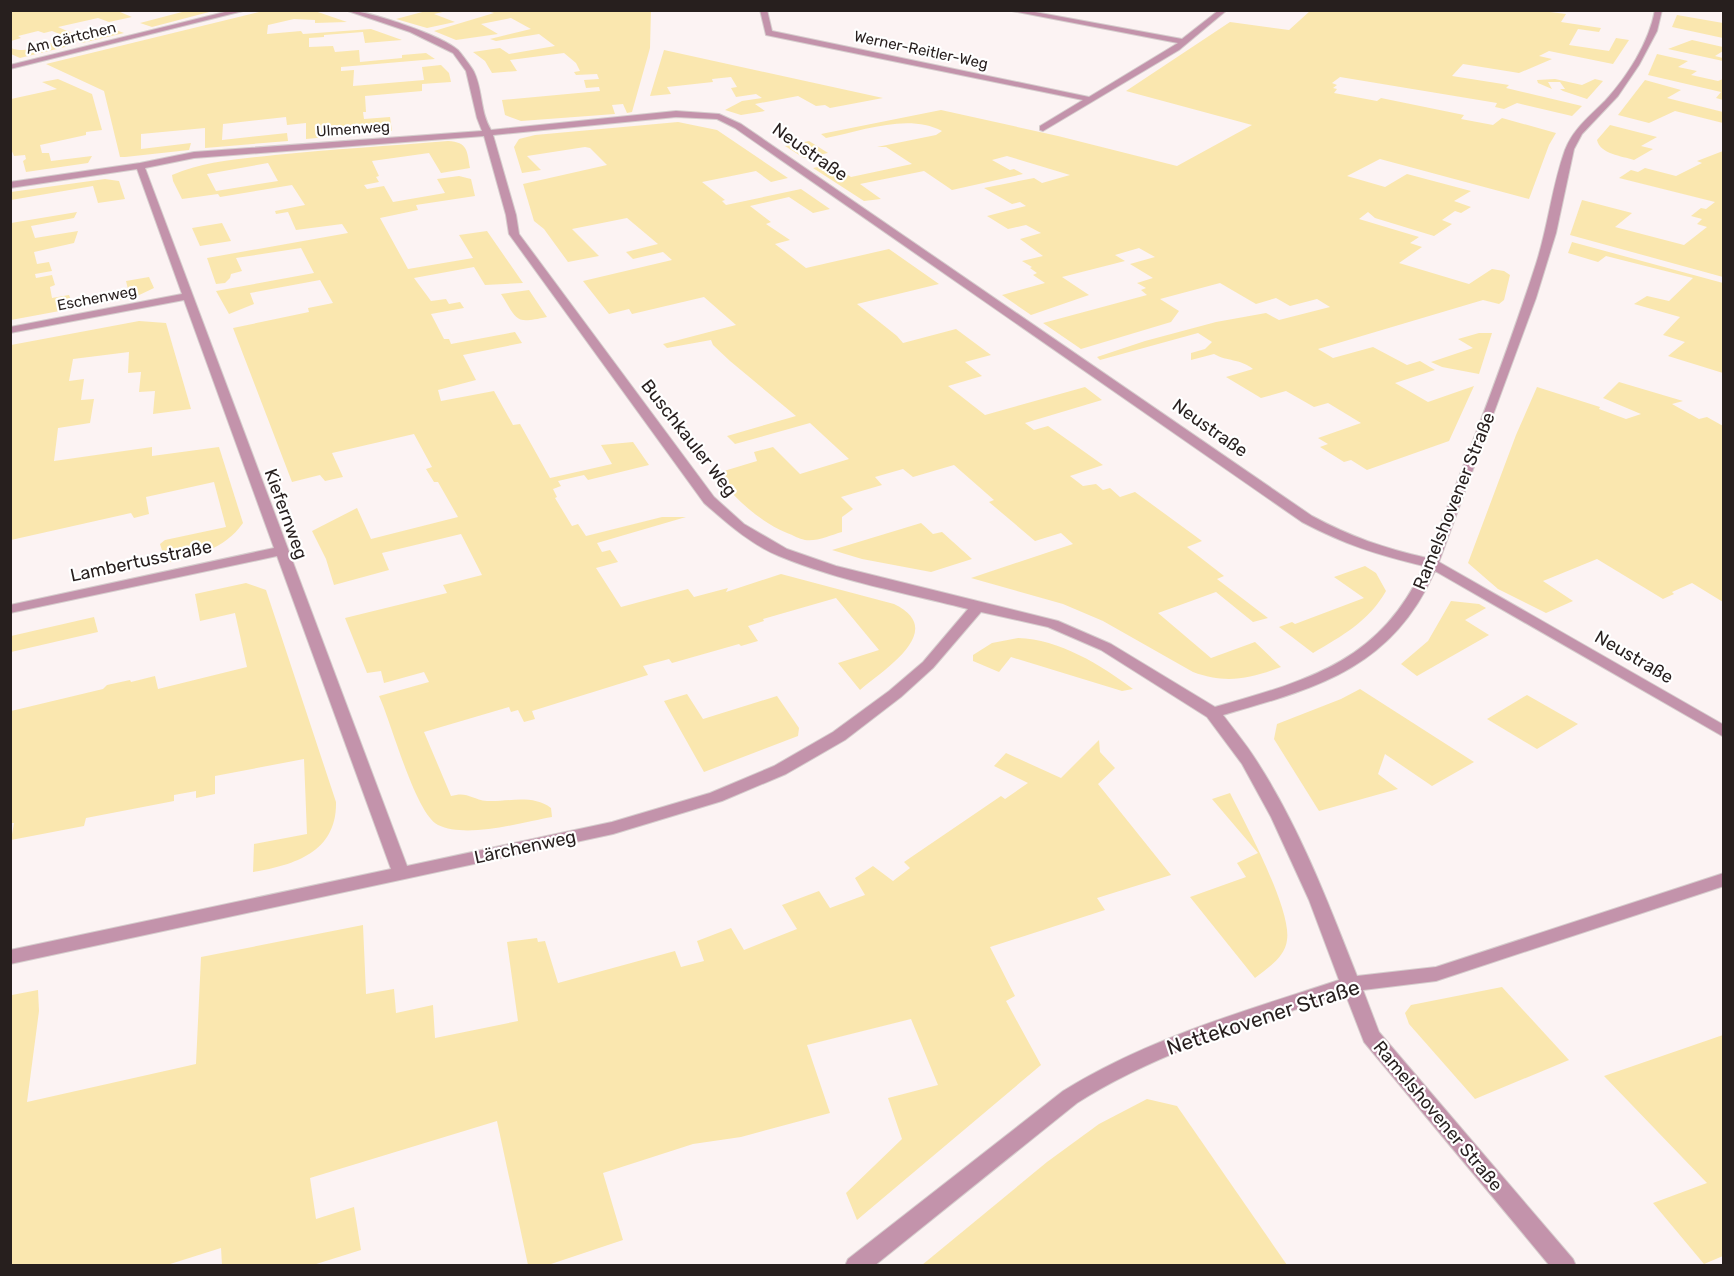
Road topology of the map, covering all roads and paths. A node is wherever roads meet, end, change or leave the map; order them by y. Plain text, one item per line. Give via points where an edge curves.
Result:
1 (244, 10) edge
2 (348, 10) edge
3 (763, 10) edge
4 (1010, 10) edge
5 (1224, 10) edge
6 (1659, 10) edge
7 (1029, 12) edge
8 (1185, 42) junction
9 (10, 67) edge
10 (1089, 99) junction
11 (699, 115) joint
12 (1043, 128) dead end
13 (488, 133) junction
14 (140, 166) junction
15 (10, 185) edge
16 (189, 296) junction
17 (10, 330) edge
18 (280, 550) junction
19 (1431, 563) junction
20 (978, 608) junction
21 (10, 609) edge
22 (1212, 713) junction
23 (1724, 732) edge
24 (401, 873) junction
25 (1724, 879) edge
26 (10, 957) edge
27 (1350, 984) junction
28 (856, 1266) edge
29 (1565, 1266) edge

1 - 9 street, Am Gärtchen
2 - 13 street, Buschkauler Weg via 413,30 456,52 457,59 469,70 480,122
3 - 10 street, Werner-Reitler-Weg via 769,33
4 - 7 street
5 - 8 street
6 - 19 street, Ramelshovener Straße via 1646,46 1615,94 1585,124 1570,148 1551,232 1507,368
7 - 8 street
8 - 10 street
10 - 12 street
11 - 13 street, Ulmenweg
11 - 19 street, Neustraße via 719,117 738,126 1307,519 1375,549
13 - 14 street, Ulmenweg via 240,151
13 - 20 street, Buschkauler Weg via 514,234 709,500 739,527 782,552
14 - 15 street, Ulmenweg
14 - 16 street, Kiefernweg
16 - 17 street, Eschenweg
16 - 18 street, Kiefernweg
18 - 21 street, Lambertusstraße
18 - 24 street, Kiefernweg
19 - 22 street, Ramelshovener Straße via 1413,600 1388,634 1362,656 1290,688
19 - 23 street, Neustraße
20 - 22 street, Buschkauler Weg via 1053,624 1106,646
20 - 24 street, Lärchenweg via 928,665 895,694 839,736 780,770 716,797 613,828
22 - 27 street, Ramelshovener Straße via 1249,762 1280,817
24 - 26 street, Lärchenweg
25 - 27 street, Nettekovener Straße via 1436,974
27 - 28 street, Nettekovener Straße via 1193,1036 1097,1080 1070,1097
27 - 29 street, Ramelshovener Straße via 1371,1036

